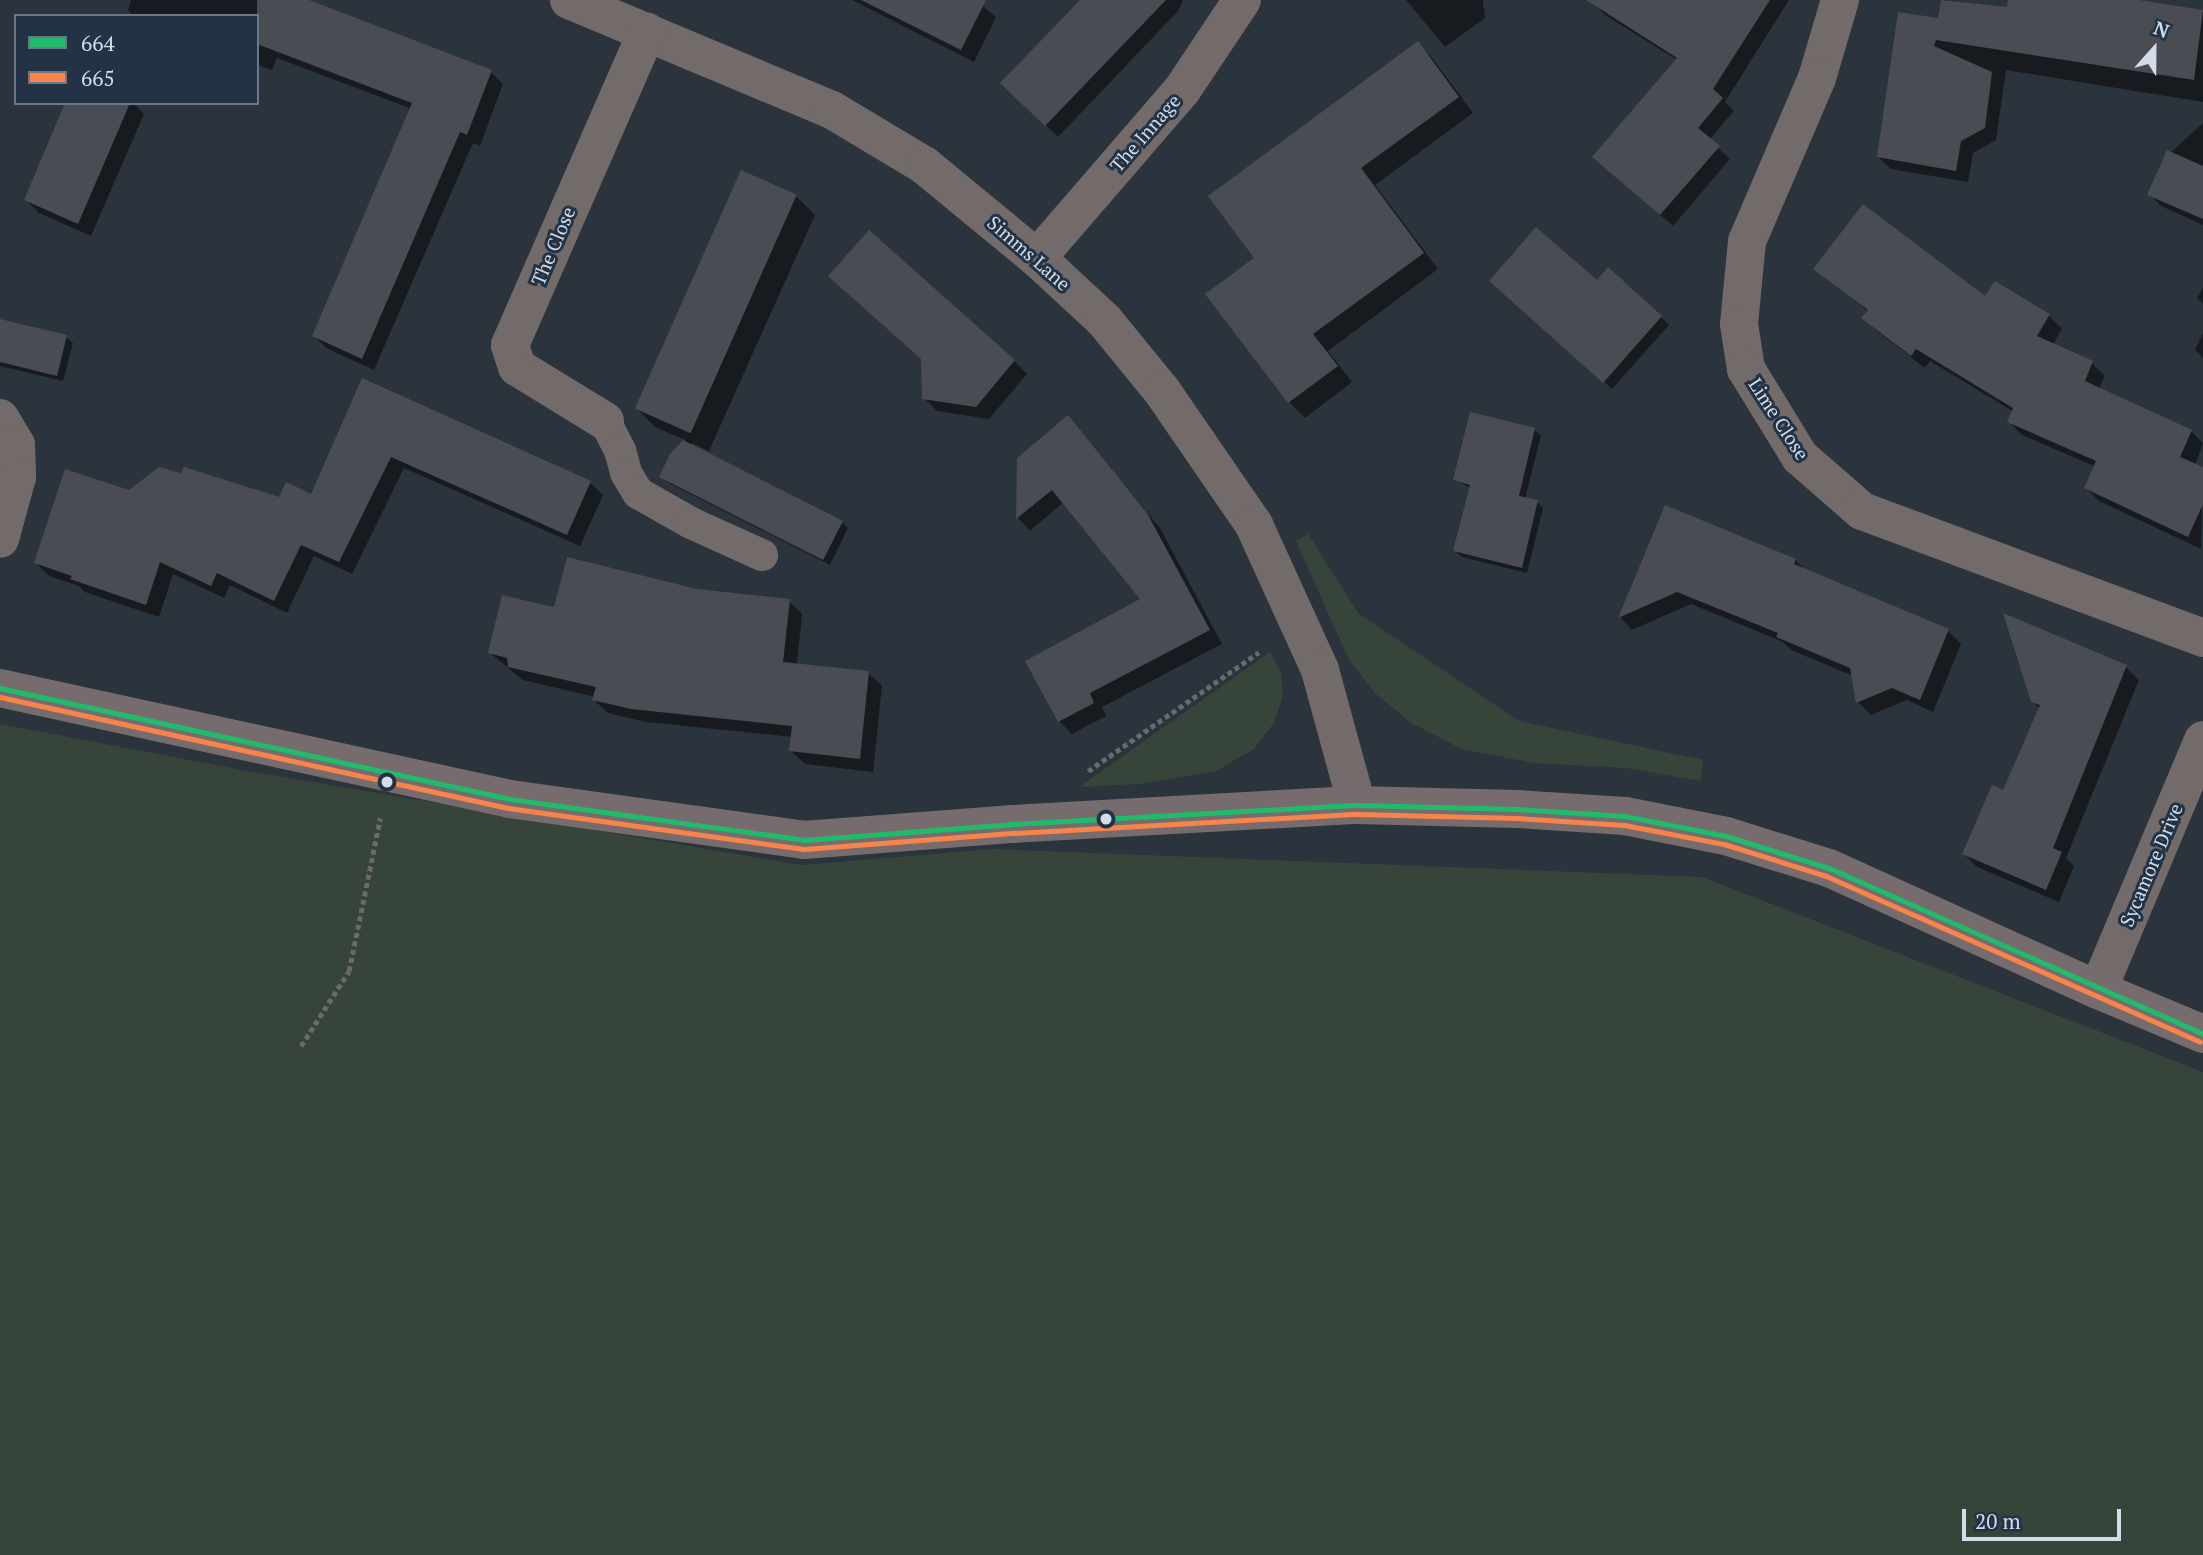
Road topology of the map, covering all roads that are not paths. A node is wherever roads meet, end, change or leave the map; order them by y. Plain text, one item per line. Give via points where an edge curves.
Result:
1 (569, 0) edge
2 (1242, 0) edge
3 (1840, 0) edge
4 (647, 32) junction
5 (1037, 258) junction
6 (0, 418) edge
7 (605, 421) joint
8 (0, 538) edge
9 (762, 555) dead end
10 (2203, 638) edge
11 (0, 688) edge
12 (2203, 740) edge
13 (1357, 805) junction
14 (2098, 990) junction
15 (2203, 1034) edge

1 - 4 street, Simms Lane
2 - 5 street, The Innage via 1182,90
3 - 10 street, Lime Close via 1818,78 1747,241 1739,324 1746,369 1800,457 1862,511
4 - 5 street, Simms Lane via 832,110 923,165
4 - 7 street, The Close via 510,345 517,367
5 - 13 street, Simms Lane via 1104,320 1162,391 1254,526 1320,670
6 - 8 street via 16,445 17,478
7 - 9 lane via 638,493
11 - 13 street via 510,799 804,840
12 - 14 street, Sycamore Drive
13 - 14 street via 1625,816 1726,836 1829,868
14 - 15 street

